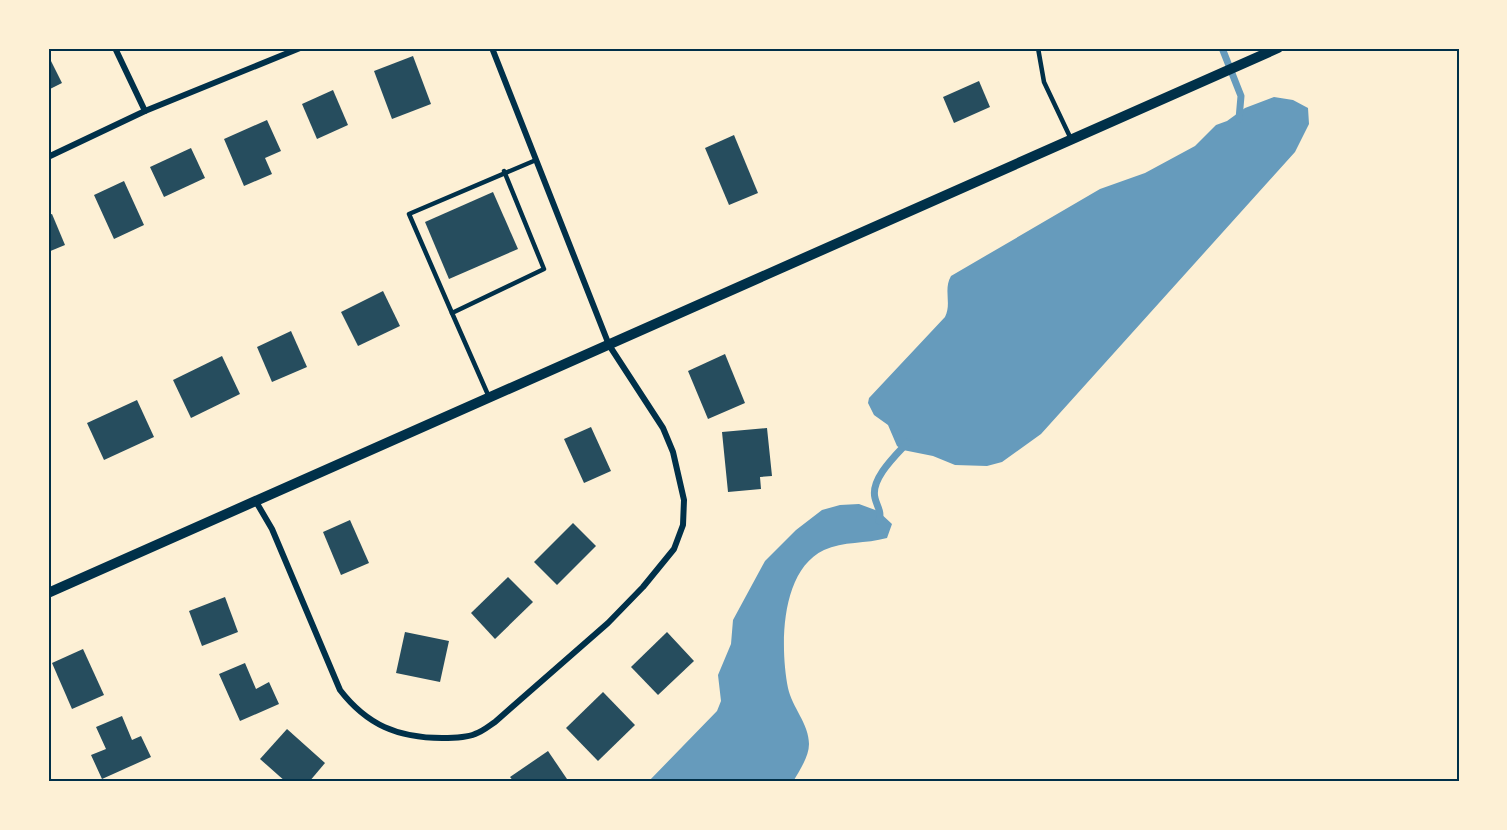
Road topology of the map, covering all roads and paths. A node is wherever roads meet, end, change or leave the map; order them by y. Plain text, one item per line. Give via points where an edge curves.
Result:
1 (115, 48) edge
2 (300, 48) edge
3 (492, 48) edge
4 (1038, 48) edge
5 (1278, 48) edge
6 (145, 111) junction
7 (1072, 141) junction
8 (48, 158) edge
9 (536, 160) junction
10 (504, 171) junction
11 (452, 313) junction
12 (609, 345) junction
13 (489, 397) junction
14 (255, 500) junction
15 (48, 593) edge

1 - 6 street
2 - 6 street
3 - 9 street
4 - 7 lane via 1044,81
5 - 7 street
6 - 8 street
7 - 12 street
9 - 10 lane
9 - 12 street
10 - 11 lane via 544,269
10 - 11 lane via 409,214
11 - 13 lane
12 - 13 street
12 - 14 street via 652,407 673,452 684,500 683,525 674,549 627,606 526,697 474,735 424,738 398,733 355,709 340,690 272,529
13 - 14 street
14 - 15 street

